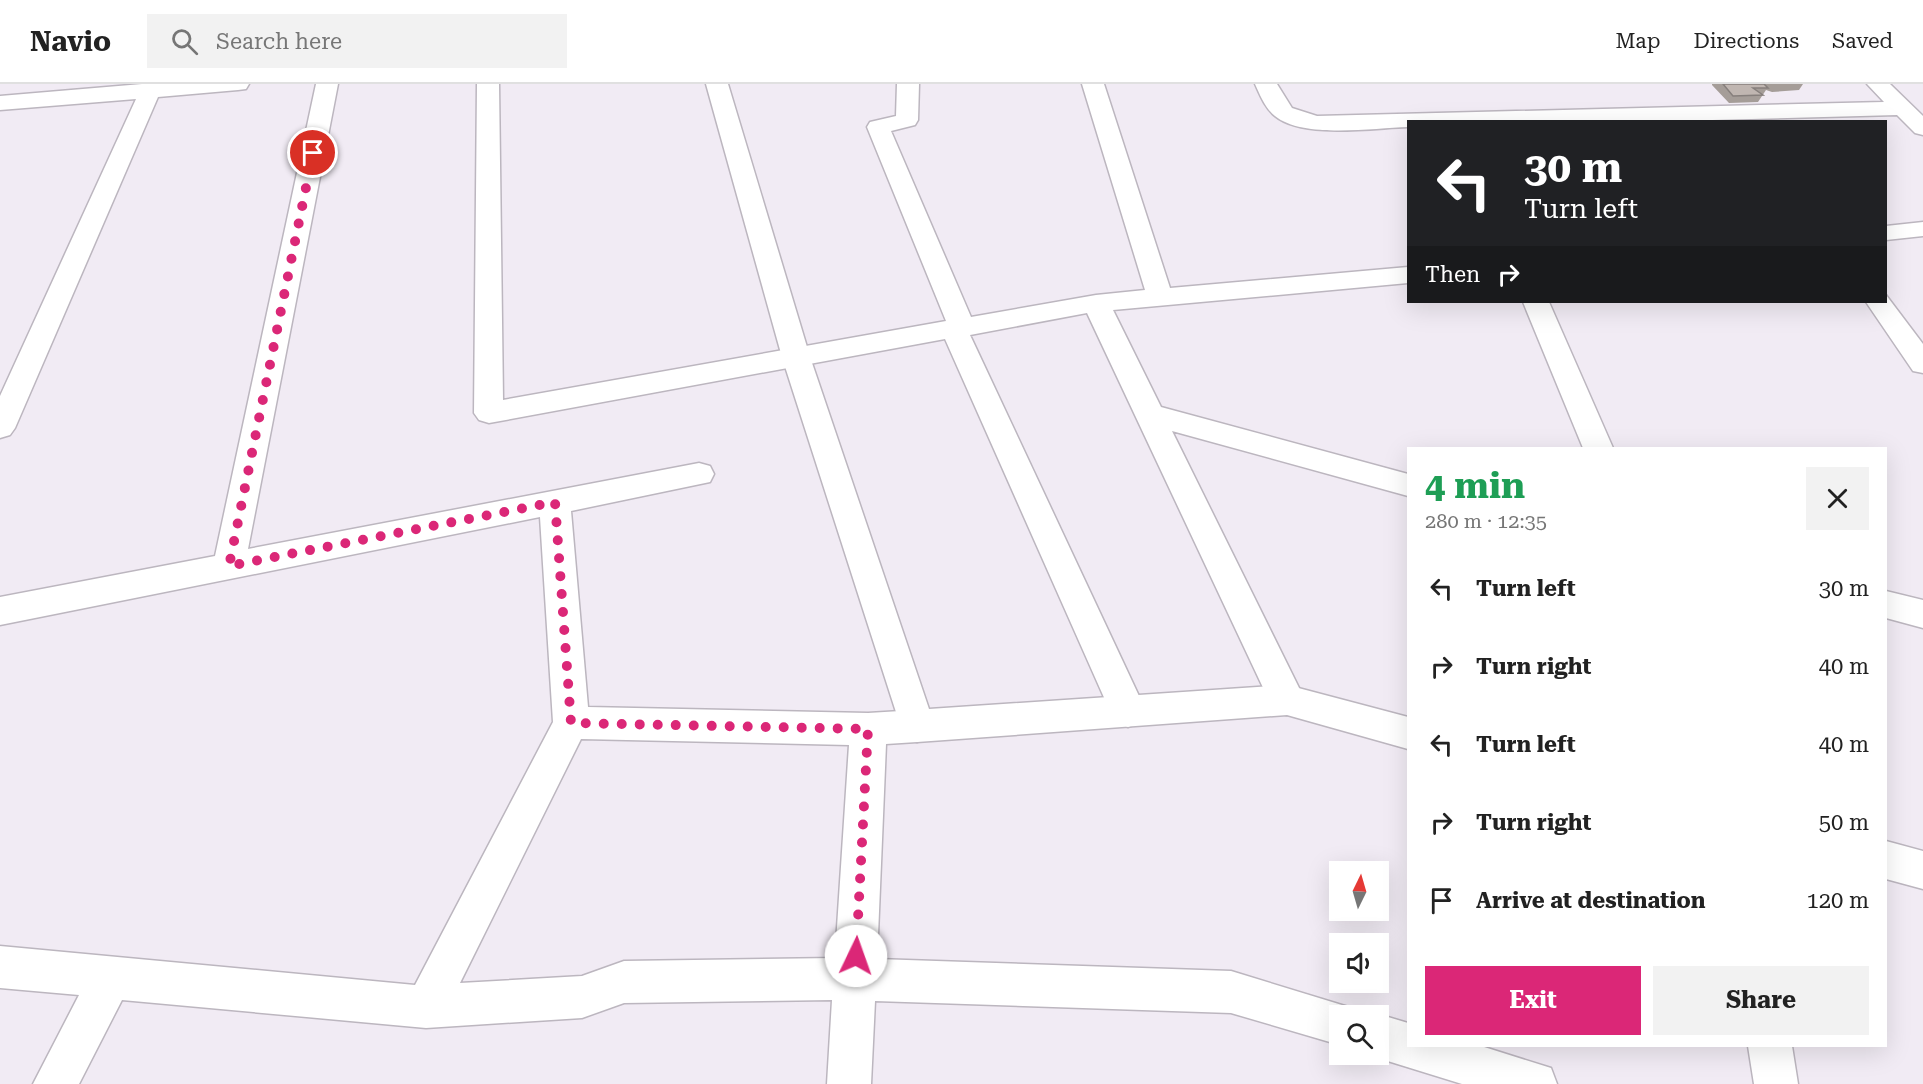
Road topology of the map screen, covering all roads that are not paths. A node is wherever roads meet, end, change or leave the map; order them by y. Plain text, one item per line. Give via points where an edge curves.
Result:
1 (238, 84) edge
2 (327, 84) edge
3 (488, 84) edge
4 (717, 84) edge
5 (908, 84) edge
6 (1093, 84) edge
7 (1266, 84) edge
8 (1878, 84) edge
9 (150, 88) edge
10 (0, 103) edge
11 (1902, 108) junction
12 (1434, 120) edge
13 (1407, 121) edge
14 (1923, 128) edge
15 (1923, 229) edge
16 (1887, 233) edge
17 (1407, 275) edge
18 (1160, 297) junction
19 (1096, 303) junction
20 (1536, 303) edge
21 (1880, 303) edge
22 (958, 328) junction
23 (796, 357) junction
24 (1923, 364) edge
25 (1148, 414) junction
26 (0, 428) edge
27 (1598, 447) edge
28 (699, 474) dead end
29 (1407, 485) edge
30 (555, 502) junction
31 (229, 566) junction
32 (1887, 605) edge
33 (0, 611) edge
34 (1923, 614) edge
35 (1287, 700) junction
36 (1128, 711) junction
37 (571, 723) junction
38 (918, 726) junction
39 (868, 729) junction
40 (1407, 733) edge
41 (1887, 860) edge
42 (1923, 870) edge
43 (0, 967) edge
44 (111, 978) junction
45 (855, 979) junction
46 (426, 1007) junction
47 (1329, 1021) edge
48 (1389, 1039) edge
49 (1407, 1044) edge
50 (1415, 1047) edge
51 (1770, 1047) edge
52 (54, 1084) edge
53 (849, 1084) edge
54 (1535, 1084) edge
55 (1776, 1084) edge

1 - 9 street
2 - 31 street
3 - 23 street via 489,413
4 - 23 street
5 - 22 street via 907,120 878,127
6 - 18 street
7 - 13 street via 1276,107 1290,117 1317,123
8 - 11 street
9 - 10 street
9 - 26 street
11 - 12 street
11 - 14 street
15 - 16 street
17 - 18 street
18 - 19 street
19 - 22 street
19 - 25 street
20 - 27 street
21 - 24 street
22 - 23 street
22 - 36 street
23 - 38 street
25 - 29 street
25 - 35 street
28 - 30 street
30 - 31 street
30 - 37 street
31 - 33 street
32 - 34 street
35 - 36 street
35 - 40 street
36 - 38 street
37 - 39 street
37 - 46 street
38 - 39 street
39 - 45 street
41 - 42 street
43 - 44 street
44 - 46 street
44 - 52 street
45 - 46 street via 624,982 582,998
45 - 47 street via 1231,992
45 - 53 street
48 - 49 street
50 - 54 street
51 - 55 street

